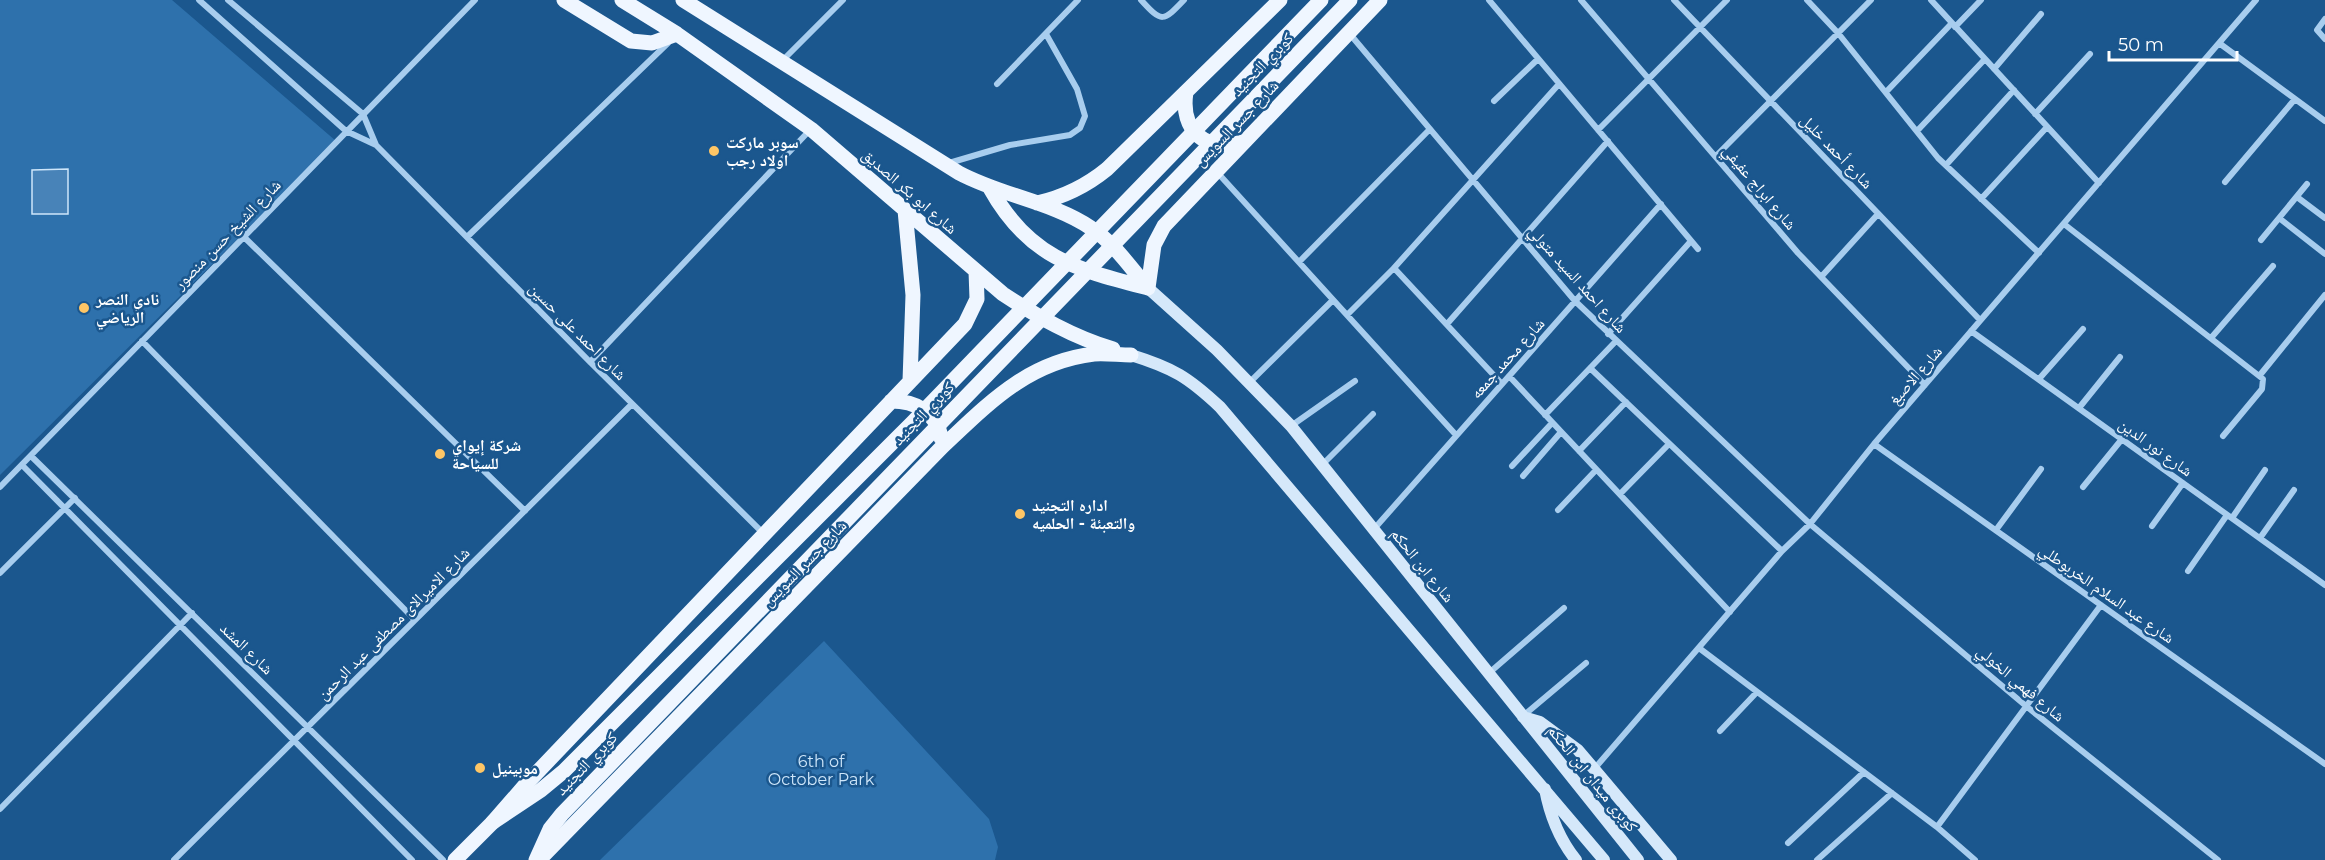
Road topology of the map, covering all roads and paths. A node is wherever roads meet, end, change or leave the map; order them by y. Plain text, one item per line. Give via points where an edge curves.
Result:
1 (199, 0) edge
2 (228, 0) edge
3 (475, 0) edge
4 (564, 0) edge
5 (622, 0) edge
6 (684, 0) edge
7 (843, 0) edge
8 (1078, 0) edge
9 (1141, 0) edge
10 (1184, 0) edge
11 (1280, 0) edge
12 (1321, 0) edge
13 (1350, 0) edge
14 (1380, 0) edge
15 (1489, 0) edge
16 (1582, 0) edge
17 (1674, 0) edge
18 (1727, 0) edge
19 (1807, 0) edge
20 (1871, 0) edge
21 (1931, 0) edge
22 (1981, 0) edge
23 (2256, 0) edge
24 (707, 8) edge
25 (2041, 14) dead end
26 (2325, 20) edge
27 (1954, 25) junction
28 (1700, 27) junction
29 (1348, 33) junction
30 (1838, 33) junction
31 (677, 34) junction
32 (1046, 34) junction
33 (2325, 39) edge
34 (2220, 43) junction
35 (2090, 54) dead end
36 (1538, 59) junction
37 (1985, 59) junction
38 (781, 62) junction
39 (1994, 69) junction
40 (1649, 78) junction
41 (997, 84) dead end
42 (1559, 84) junction
43 (2014, 90) junction
44 (1186, 92) junction
45 (1886, 92) junction
46 (2295, 99) junction
47 (1494, 101) dead end
48 (1770, 101) junction
49 (363, 114) junction
50 (2035, 114) junction
51 (2325, 121) edge
52 (2047, 127) junction
53 (811, 129) junction
54 (1430, 129) junction
55 (1598, 130) junction
56 (346, 131) junction
57 (1917, 131) junction
58 (1608, 141) junction
59 (1244, 142) junction
60 (376, 145) junction
61 (1716, 156) junction
62 (945, 164) junction
63 (1946, 165) junction
64 (1216, 171) junction
65 (1473, 180) junction
66 (2225, 182) dead end
67 (2099, 183) junction
68 (2307, 184) dead end
69 (990, 188) junction
70 (2297, 196) junction
71 (1981, 199) junction
72 (1035, 204) junction
73 (1661, 204) junction
74 (905, 210) junction
75 (1878, 214) junction
76 (2279, 218) junction
77 (2325, 218) edge
78 (2064, 224) junction
79 (244, 237) junction
80 (467, 237) junction
81 (1522, 238) junction
82 (2261, 240) dead end
83 (1691, 241) junction
84 (1698, 249) dead end
85 (2038, 253) junction
86 (2325, 254) edge
87 (1299, 262) junction
88 (2273, 266) dead end
89 (1394, 268) junction
90 (976, 271) junction
91 (1821, 276) junction
92 (1148, 288) junction
93 (2325, 295) edge
94 (1333, 300) junction
95 (1575, 301) junction
96 (1347, 315) junction
97 (1980, 320) junction
98 (1447, 324) junction
99 (2084, 329) dead end
100 (1971, 331) junction
101 (1608, 334) junction
102 (2211, 338) junction
103 (142, 341) junction
104 (1616, 341) junction
105 (1131, 355) junction
106 (2120, 357) dead end
107 (590, 362) junction
108 (1590, 368) junction
109 (2259, 375) junction
110 (1509, 376) junction
111 (2039, 379) junction
112 (910, 381) junction
113 (1355, 381) dead end
114 (1250, 382) junction
115 (1502, 384) junction
116 (1924, 385) junction
117 (891, 401) junction
118 (1626, 402) junction
119 (632, 404) junction
120 (2079, 408) junction
121 (1373, 414) dead end
122 (1545, 416) junction
123 (1552, 423) junction
124 (1291, 426) junction
125 (1561, 432) junction
126 (1456, 435) junction
127 (2223, 436) dead end
128 (2122, 439) junction
129 (1669, 444) junction
130 (1874, 444) junction
131 (942, 447) junction
132 (1579, 451) junction
133 (31, 456) junction
134 (22, 465) junction
135 (1322, 465) junction
136 (1512, 466) dead end
137 (2041, 469) dead end
138 (1596, 470) junction
139 (2265, 470) dead end
140 (1523, 476) dead end
141 (2183, 483) junction
142 (0, 487) edge
143 (2083, 487) dead end
144 (2294, 490) dead end
145 (1620, 494) junction
146 (75, 498) junction
147 (65, 508) junction
148 (1558, 510) dead end
149 (525, 511) junction
150 (2229, 516) junction
151 (1810, 524) junction
152 (2152, 526) dead end
153 (1373, 530) junction
154 (1996, 530) junction
155 (764, 533) junction
156 (2260, 538) junction
157 (1782, 551) junction
158 (2188, 571) dead end
159 (0, 573) edge
160 (2325, 585) edge
161 (2101, 605) junction
162 (1564, 608) dead end
163 (1730, 612) junction
164 (192, 613) junction
165 (415, 620) junction
166 (181, 624) junction
167 (1698, 648) junction
168 (1586, 663) dead end
169 (1488, 674) junction
170 (1757, 692) junction
171 (2026, 706) junction
172 (1522, 716) junction
173 (308, 727) junction
174 (1720, 731) dead end
175 (294, 740) junction
176 (2325, 764) edge
177 (1595, 768) junction
178 (1864, 772) junction
179 (1545, 788) junction
180 (1892, 793) junction
181 (0, 809) edge
182 (493, 822) junction
183 (1937, 827) junction
184 (1788, 843) dead end
185 (174, 860) edge
186 (412, 860) edge
187 (443, 860) edge
188 (455, 860) edge
189 (537, 860) edge
190 (1576, 860) edge
191 (1604, 860) edge
192 (1638, 860) edge
193 (1671, 860) edge
194 (1817, 860) edge
195 (1975, 860) edge
196 (2218, 860) edge

1 - 56 street, شارع احمد على حسين
2 - 49 street, شارع احمد على حسين
3 - 49 street, شارع الشيخ حسن منصور
4 - 31 main road via 632,41 652,43
5 - 31 main road, شارع ابو بكر الصديق
6 - 24 main road, شارع ابو بكر الصديق
7 - 38 street
8 - 32 street
9 - 10 street via 1163,19
11 - 44 main road
12 - 182 main road, كوبري التجنيد, bridge via 913,422 564,771
13 - 189 main road, كوبري التجنيد, bridge via 562,814 550,829
14 - 29 main road, شارع جسر السويس
15 - 36 street
16 - 40 street, شارع ابراج عفيفي
17 - 28 street, شارع أحمد خليل
18 - 28 street
19 - 30 street
20 - 30 street
21 - 27 street
22 - 27 street
23 - 34 street, شارع الاصبغ
24 - 38 main road, شارع ابو بكر الصديق
25 - 39 street
26 - 33 street via 2318,33
27 - 37 street
27 - 45 street
28 - 40 street
28 - 48 street, شارع أحمد خليل
29 - 54 street, شارع احمد السيد متولي
29 - 59 main road, شارع جسر السويس
30 - 45 street
30 - 48 street
31 - 53 main road, شارع ابو بكر الصديق
31 - 80 street
32 - 41 street
32 - 62 street via 1077,89 1085,116 1080,128 1070,135 999,147
34 - 46 street
34 - 67 street, شارع الاصبغ
35 - 50 street
36 - 42 street
36 - 47 street
37 - 39 street
37 - 57 street
38 - 62 main road, شارع ابو بكر الصديق
39 - 43 street
40 - 55 street
40 - 61 street, شارع ابراج عفيفي
42 - 55 street
42 - 65 street
43 - 50 street
43 - 63 street
44 - 59 main road via 1186,119 1193,131 1216,145
44 - 72 main road via 1094,180 1066,195
45 - 57 street
46 - 51 street
46 - 66 street
48 - 61 street
48 - 75 street, شارع أحمد خليل
49 - 56 street, شارع الشيخ حسن منصور
49 - 60 street, شارع احمد على حسين
50 - 52 street
52 - 67 street
52 - 71 street
53 - 74 main road, شارع ابو بكر الصديق
53 - 107 street
54 - 65 street, شارع احمد السيد متولي
54 - 87 street
55 - 58 street
56 - 60 street, شارع احمد على حسين
56 - 79 street, شارع الشيخ حسن منصور
57 - 63 street
58 - 73 street
58 - 81 street
59 - 64 main road, شارع جسر السويس
60 - 80 street, شارع احمد على حسين
61 - 91 street, شارع ابراج عفيفي
62 - 69 main road, شارع ابو بكر الصديق
63 - 71 street
64 - 87 street
64 - 92 main road, شارع جسر السويس via 1164,226 1154,245
65 - 81 street, شارع احمد السيد متولي
65 - 89 street
67 - 78 street, شارع الاصبغ
68 - 70 street
69 - 72 main road, شارع ابو بكر الصديق
69 - 92 main road via 1007,217 1043,250 1088,273
70 - 76 street
70 - 77 street
71 - 85 street
72 - 92 main road, شارع ابو بكر الصديق via 1063,213 1096,231
73 - 83 street
73 - 95 street, شارع محمد جمعه
74 - 90 main road, شارع ابو بكر الصديق
74 - 112 main road via 913,296
75 - 91 street
75 - 97 street, شارع أحمد خليل
76 - 82 street
76 - 86 street
78 - 85 street, شارع الاصبغ
78 - 102 street
79 - 103 street, شارع الشيخ حسن منصور
79 - 149 street
80 - 107 street, شارع احمد على حسين
81 - 95 street, شارع احمد السيد متولي
81 - 98 street
83 - 84 street
83 - 101 street
85 - 97 street, شارع الاصبغ
87 - 94 street
88 - 102 street
89 - 96 street
89 - 98 street
90 - 105 main road, شارع ابو بكر الصديق via 1043,319
90 - 112 main road via 977,292 972,312
91 - 116 street, شارع ابراج عفيفي
92 - 114 main road, شارع ابن الحكم
93 - 109 street
94 - 96 street
94 - 114 street
95 - 101 street, شارع احمد السيد متولي
95 - 110 street, شارع محمد جمعه
96 - 126 street
97 - 100 street, شارع الاصبغ
98 - 115 street
99 - 111 street
100 - 111 street, شارع نور الدين
100 - 116 street, شارع الاصبغ
101 - 104 street, شارع احمد السيد متولي
102 - 109 street
103 - 133 street, شارع الشيخ حسن منصور
103 - 165 street
104 - 108 street
104 - 151 street, شارع احمد السيد متولي
105 - 131 main road, شارع جسر السويس via 1095,354 1059,361 1026,375
105 - 179 main road via 1165,365 1195,383 1220,407
106 - 120 street
107 - 119 street, شارع احمد على حسين
108 - 118 street
108 - 122 street
109 - 127 street via 2263,379 2262,389
110 - 115 street, شارع محمد جمعه
110 - 122 street
111 - 120 street, شارع نور الدين
112 - 117 main road
113 - 124 street
114 - 124 main road, شارع ابن الحكم
115 - 126 street, شارع محمد جمعه
116 - 130 street, شارع الاصبغ
117 - 131 main road via 904,401 928,412 941,434
117 - 155 main road
118 - 129 street
118 - 132 street
119 - 149 street, شارع الاميرالاى مصطفى عبد الرحمن
119 - 155 street, شارع احمد على حسين
120 - 128 street, شارع نور الدين
121 - 135 street
122 - 123 street
123 - 125 street
123 - 136 street
124 - 135 main road, شارع ابن الحكم
125 - 132 street
125 - 140 street
126 - 153 street, شارع محمد جمعه
128 - 141 street, شارع نور الدين
128 - 143 street
129 - 145 street
129 - 157 street
130 - 151 street, شارع الاصبغ
130 - 154 street, شارع عبد السلام الخربوطلي
131 - 189 main road, شارع جسر السويس
132 - 138 street
133 - 134 street, شارع الشيخ حسن منصور
133 - 146 street, شارع المشد
134 - 142 street, شارع الشيخ حسن منصور
134 - 147 street, شارع المشد
135 - 153 main road, شارع ابن الحكم
137 - 154 street
138 - 145 street
138 - 148 street
139 - 150 street
141 - 150 street, شارع نور الدين
141 - 152 street
144 - 156 street
145 - 163 street
146 - 147 street
146 - 164 street, شارع المشد
147 - 159 street
147 - 166 street, شارع المشد
149 - 165 street, شارع الاميرالاى مصطفى عبد الرحمن
150 - 156 street, شارع نور الدين
150 - 158 street
151 - 157 street, شارع الاصبغ
151 - 171 street, شارع فهمي الخولي
153 - 169 main road, شارع ابن الحكم
154 - 161 street, شارع عبد السلام الخربوطلي
155 - 182 main road
156 - 160 street, شارع نور الدين
157 - 163 street, شارع الاصبغ
161 - 171 street
161 - 176 street, شارع عبد السلام الخربوطلي
162 - 169 street
163 - 167 street, شارع الاصبغ
164 - 166 street
164 - 173 street, شارع المشد
165 - 173 street, شارع الاميرالاى مصطفى عبد الرحمن
166 - 175 street, شارع المشد
166 - 181 street
167 - 170 street
167 - 177 street, شارع الاصبغ
168 - 172 street
169 - 172 main road, شارع ابن الحكم
170 - 174 street
170 - 178 street
171 - 183 street
171 - 196 street, شارع فهمي الخولي
172 - 177 main road, شارع ابن الحكم via 1560,735
172 - 192 main road, كوبرى ميدان ابن الحكم
173 - 175 street, شارع الاميرالاى مصطفى عبد الرحمن
173 - 187 street, شارع المشد
175 - 185 street, شارع الاميرالاى مصطفى عبد الرحمن
175 - 186 street, شارع المشد
177 - 193 main road, شارع ابن الحكم
178 - 180 street
178 - 184 street
179 - 190 main road via 1553,822
179 - 191 main road
180 - 183 street
180 - 194 street
182 - 188 main road
183 - 195 street

